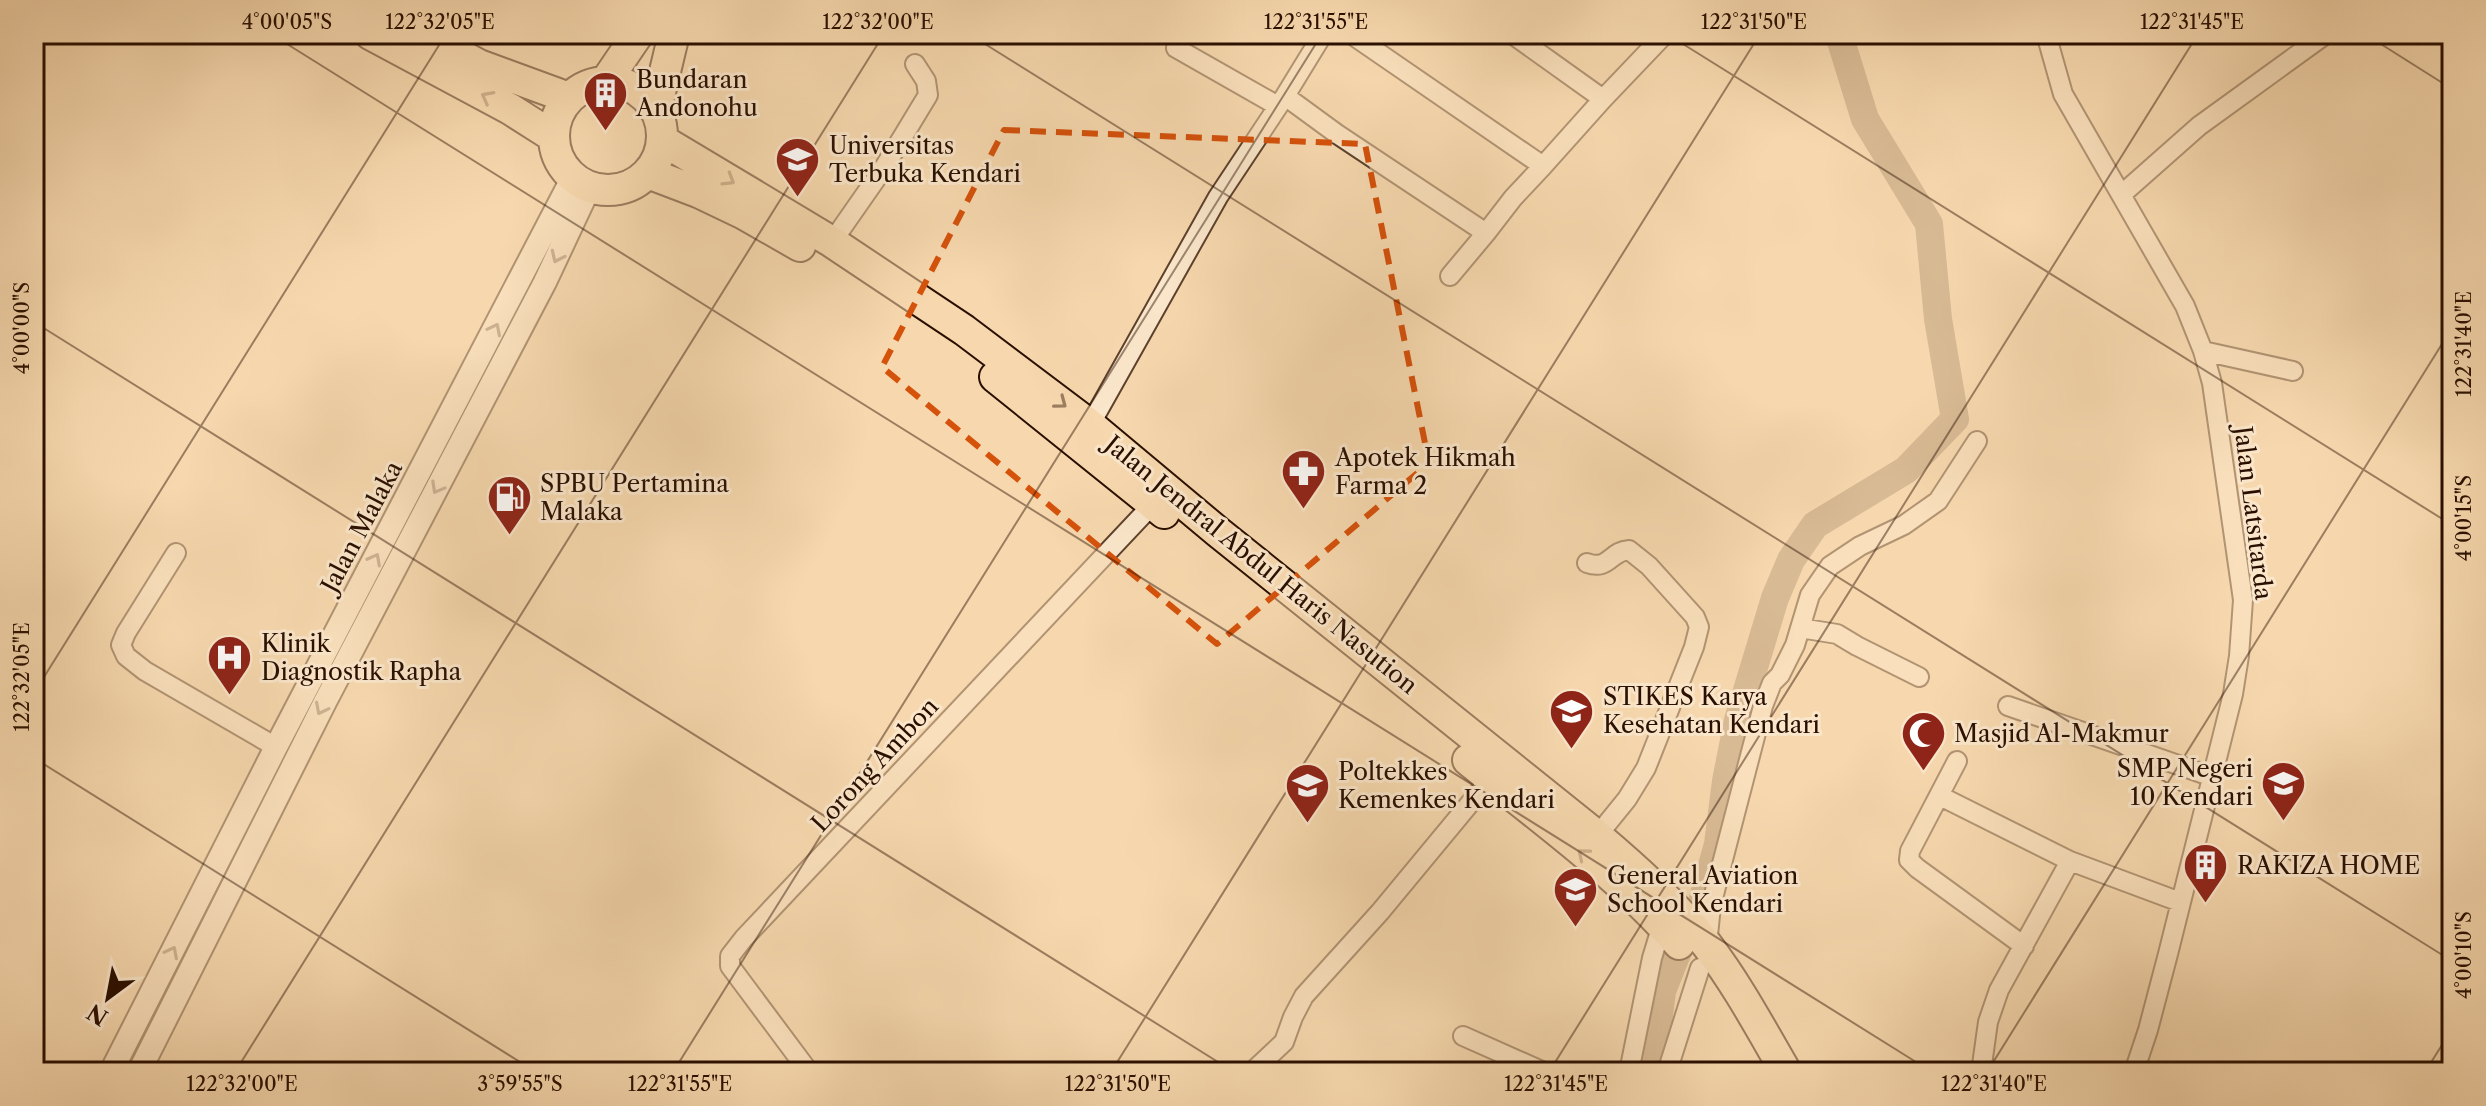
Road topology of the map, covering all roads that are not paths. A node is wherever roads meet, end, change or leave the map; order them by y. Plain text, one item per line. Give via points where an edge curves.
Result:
1 (370, 34) edge
2 (421, 34) edge
3 (638, 34) edge
4 (674, 34) edge
5 (1323, 34) edge
6 (1351, 34) edge
7 (1512, 34) edge
8 (1665, 34) edge
9 (2046, 34) edge
10 (2326, 34) edge
11 (1176, 48) dead end
12 (915, 64) dead end
13 (606, 81) junction
14 (569, 98) junction
15 (1603, 99) junction
16 (1282, 101) junction
17 (656, 109) junction
18 (554, 137) junction
19 (662, 140) junction
20 (1543, 166) junction
21 (648, 173) junction
22 (582, 182) junction
23 (2121, 195) junction
24 (1486, 233) junction
25 (832, 242) junction
26 (1450, 276) dead end
27 (958, 338) junction
28 (2203, 351) junction
29 (2293, 371) dead end
30 (1090, 425) junction
31 (1977, 441) dead end
32 (1153, 504) junction
33 (176, 553) dead end
34 (1587, 563) dead end
35 (1800, 628) junction
36 (1919, 677) dead end
37 (1399, 690) junction
38 (2008, 706) dead end
39 (276, 747) junction
40 (1957, 761) dead end
41 (2213, 777) junction
42 (1491, 778) junction
43 (1940, 796) junction
44 (1597, 836) junction
45 (2070, 861) junction
46 (2180, 902) junction
47 (1669, 917) junction
48 (2024, 946) junction
49 (1700, 953) junction
50 (1734, 1005) junction
51 (1463, 1036) dead end
52 (111, 1072) edge
53 (139, 1072) edge
54 (809, 1072) edge
55 (1252, 1072) edge
56 (1544, 1072) edge
57 (1629, 1072) edge
58 (1667, 1072) edge
59 (1763, 1072) edge
60 (1786, 1072) edge
61 (1981, 1072) edge
62 (2134, 1072) edge

18 -> 1 highway
2 - 14 highway via 479,65
3 - 13 highway
4 - 17 highway
5 - 16 street
6 - 20 street
7 - 15 street
8 - 15 street
9 - 23 street, Jalan Latsitarda via 2063,94
10 - 23 street via 2199,126
11 - 16 street
12 - 25 street via 928,95
13 - 14 highway via 579,89
13 - 17 highway via 626,84
14 - 18 highway via 557,116
15 - 20 street
16 - 24 street
16 - 30 street via 1218,197
17 - 19 highway
18 - 22 highway via 559,159
19 - 21 highway
19 -> 25 highway, Jalan Jendral Abdul Haris Nasution
20 - 24 street
21 - 22 highway via 621,188 605,190
21 - 27 highway, Jalan Jendral Abdul Haris Nasution via 757,221
39 -> 22 street, Jalan Malaka
22 -> 53 street, Jalan Malaka via 545,282
23 - 28 street, Jalan Latsitarda via 2185,306
24 - 26 street
25 - 27 highway, Jalan Jendral Abdul Haris Nasution
27 -> 30 highway, Jalan Jendral Abdul Haris Nasution
27 - 32 highway, Jalan Jendral Abdul Haris Nasution via 997,378
28 - 29 street
28 - 41 street, Jalan Latsitarda via 2243,600 2235,682
30 - 37 highway, Jalan Jendral Abdul Haris Nasution
31 - 35 street via 1938,501 1830,566 1810,595
32 - 37 highway, Jalan Jendral Abdul Haris Nasution
32 - 54 street, Lorong Ambon via 730,956 730,966
33 - 39 street via 126,633 121,645 126,656
34 - 44 street via 1604,565 1621,550 1629,550 1649,566 1699,627 1646,768
35 - 36 street via 1837,634
35 - 49 street via 1763,706
37 - 42 highway, Jalan Jendral Abdul Haris Nasution
37 - 44 highway, Jalan Jendral Abdul Haris Nasution
38 - 41 street
52 -> 39 street, Jalan Malaka
40 - 43 street
41 - 46 street, Jalan Latsitarda
47 -> 42 highway, Jalan Jendral Abdul Haris Nasution
42 - 55 street via 1304,996 1284,1042
43 - 45 street
43 - 48 street via 1909,860
44 - 47 highway, Jalan Jendral Abdul Haris Nasution via 1627,861
45 - 46 street
45 - 48 street
46 - 62 street, Jalan Latsitarda
47 - 49 highway, Jalan Jendral Abdul Haris Nasution
47 - 57 street via 1644,991
48 - 61 street via 1992,1005
49 - 50 highway, Jalan Jendral Abdul Haris Nasution
49 - 58 street
50 - 59 highway, Jalan Jendral Abdul Haris Nasution
50 - 60 highway, Jalan Jendral Abdul Haris Nasution
51 - 56 street

